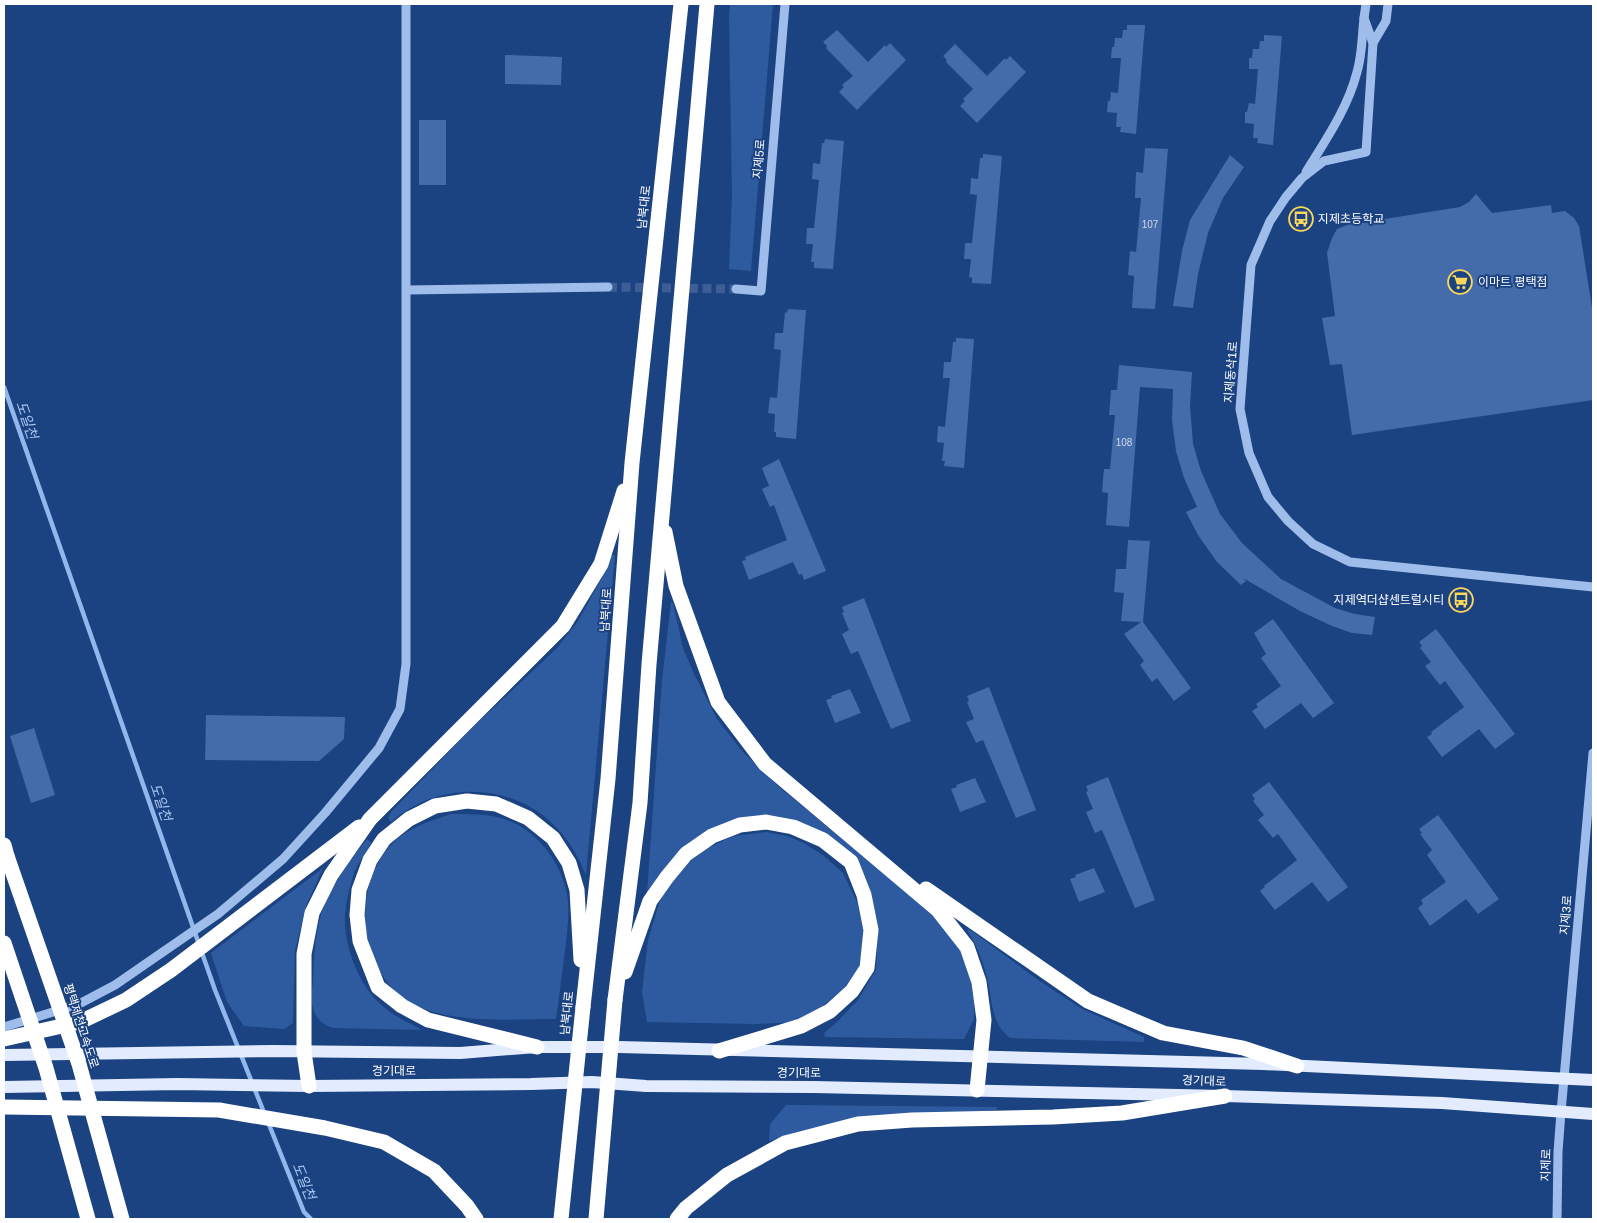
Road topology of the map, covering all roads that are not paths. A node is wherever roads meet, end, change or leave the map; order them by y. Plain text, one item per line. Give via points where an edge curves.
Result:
1 (406, 4) edge
2 (681, 4) edge
3 (707, 4) edge
4 (786, 4) edge
5 (1366, 4) edge
6 (1388, 4) edge
7 (1364, 18) junction
8 (1373, 43) junction
9 (1302, 178) junction
10 (608, 287) tunnel mouth
11 (736, 289) tunnel mouth
12 (407, 290) junction
13 (632, 463) junction
14 (662, 516) junction
15 (1593, 587) edge
16 (1593, 753) edge
17 (370, 819) junction
18 (863, 846) junction
19 (6, 850) edge
20 (4, 943) edge
21 (615, 1000) junction
22 (583, 1007) junction
23 (4, 1028) edge
24 (4, 1039) edge
25 (537, 1047) junction
26 (719, 1051) junction
27 (304, 1052) junction
28 (4, 1055) edge
29 (980, 1058) junction
30 (1297, 1066) junction
31 (1564, 1079) junction
32 (1593, 1080) edge
33 (309, 1086) junction
34 (4, 1087) edge
35 (977, 1090) junction
36 (1225, 1096) junction
37 (4, 1107) edge
38 (1561, 1112) junction
39 (1593, 1114) edge
40 (88, 1219) edge
41 (122, 1219) edge
42 (476, 1219) edge
43 (560, 1219) edge
44 (596, 1219) edge
45 (677, 1219) edge
46 (1557, 1219) edge

1 - 12 street
2 - 13 highway, 남북대로
3 - 14 highway
4 - 11 street, 지제5로 via 760,291
5 - 7 street, 지제동삭1로
6 - 8 street, 지제동삭1로 via 1386,21
7 - 8 street, 지제동삭1로
7 - 9 street via 1358,71 1349,95 1326,141
8 - 9 street, 지제동삭1로 via 1366,152 1324,161
9 - 15 street, 지제동삭1로 via 1270,221 1251,265 1240,409 1249,453 1268,497 1313,544 1350,562
10 - 12 street
12 - 23 street via 406,664 400,709 379,748 284,859 218,914 115,985 79,1004
13 - 17 highway via 601,564 563,626
13 - 22 highway, 남북대로 via 608,778
14 - 18 highway via 676,586 718,702 765,764
14 - 21 highway via 640,803
16 - 31 street, 지제3로
17 - 24 highway via 171,970 126,1000 80,1022
17 - 27 highway via 331,875 312,913 304,954
18 - 29 highway via 938,910 967,947 979,982 984,1020
18 - 30 highway via 1088,1002 1163,1033 1242,1048
19 - 41 highway, 평택제천고속도로, bridge via 78,1064
20 - 40 highway, bridge via 46,1068
21 - 26 highway via 650,901 686,854 712,836 740,825 766,822 793,827 823,840 851,862 864,895 871,930 867,968 852,991 830,1011 801,1026
21 - 44 highway, bridge
22 - 25 highway via 577,890 569,863 553,838 528,818 496,804 467,801 435,806 408,819 384,839 370,860 359,890 357,916 360,941 378,987 402,1006 428,1020
22 - 43 highway, 남북대로, bridge
25 - 26 main road, 경기대로
25 - 27 main road, 경기대로 via 460,1053
26 - 29 main road, 경기대로
27 - 28 main road, 경기대로
27 - 33 highway
29 - 30 main road, 경기대로
29 - 35 highway
30 - 31 main road, 경기대로
31 - 32 main road, 경기대로
31 - 38 street, 지제3로
33 - 34 main road, 경기대로
33 - 35 main road, 경기대로 via 592,1082 646,1086
35 - 36 main road, 경기대로
36 - 38 main road, 경기대로 via 1442,1103
36 - 45 highway via 1122,1113 858,1124 785,1143 727,1175
37 - 42 highway via 218,1110 325,1128 384,1142 434,1171
38 - 39 main road, 경기대로
38 - 46 street, 지제로

